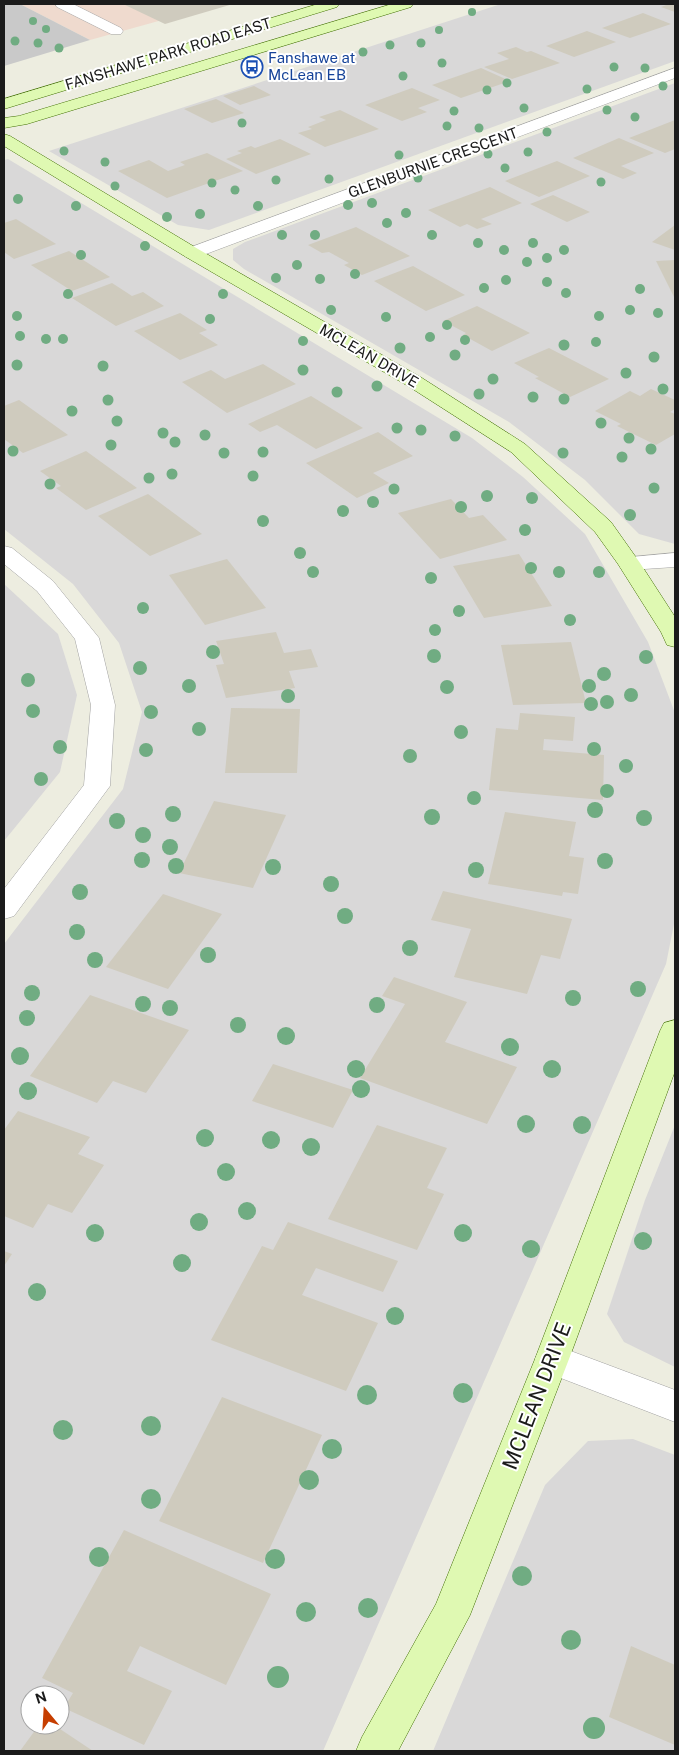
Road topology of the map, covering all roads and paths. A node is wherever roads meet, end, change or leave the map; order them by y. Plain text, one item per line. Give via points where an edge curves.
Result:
1 (62, 4) edge
2 (332, 4) edge
3 (406, 4) edge
4 (116, 31) dead end
5 (675, 73) edge
6 (4, 104) edge
7 (4, 123) edge
8 (4, 140) edge
9 (192, 253) junction
10 (4, 553) edge
11 (675, 560) edge
12 (629, 563) junction
13 (675, 640) edge
14 (4, 909) edge
15 (675, 1031) edge
16 (552, 1359) junction
17 (675, 1406) edge
18 (376, 1751) edge

1 - 4 street
2 - 6 street, FANSHAWE PARK ROAD EAST
3 - 7 street, FANSHAWE PARK ROAD EAST via 21,121
5 - 9 street, GLENBURNIE CRESCENT
8 - 9 street, MCLEAN DRIVE
9 - 12 street, MCLEAN DRIVE via 415,382 518,448 603,527
10 - 14 street via 45,586 87,638 102,705 97,786
11 - 12 street
12 - 13 street, MCLEAN DRIVE
15 - 16 street, MCLEAN DRIVE
16 - 17 street
16 - 18 street, MCLEAN DRIVE via 451,1615

